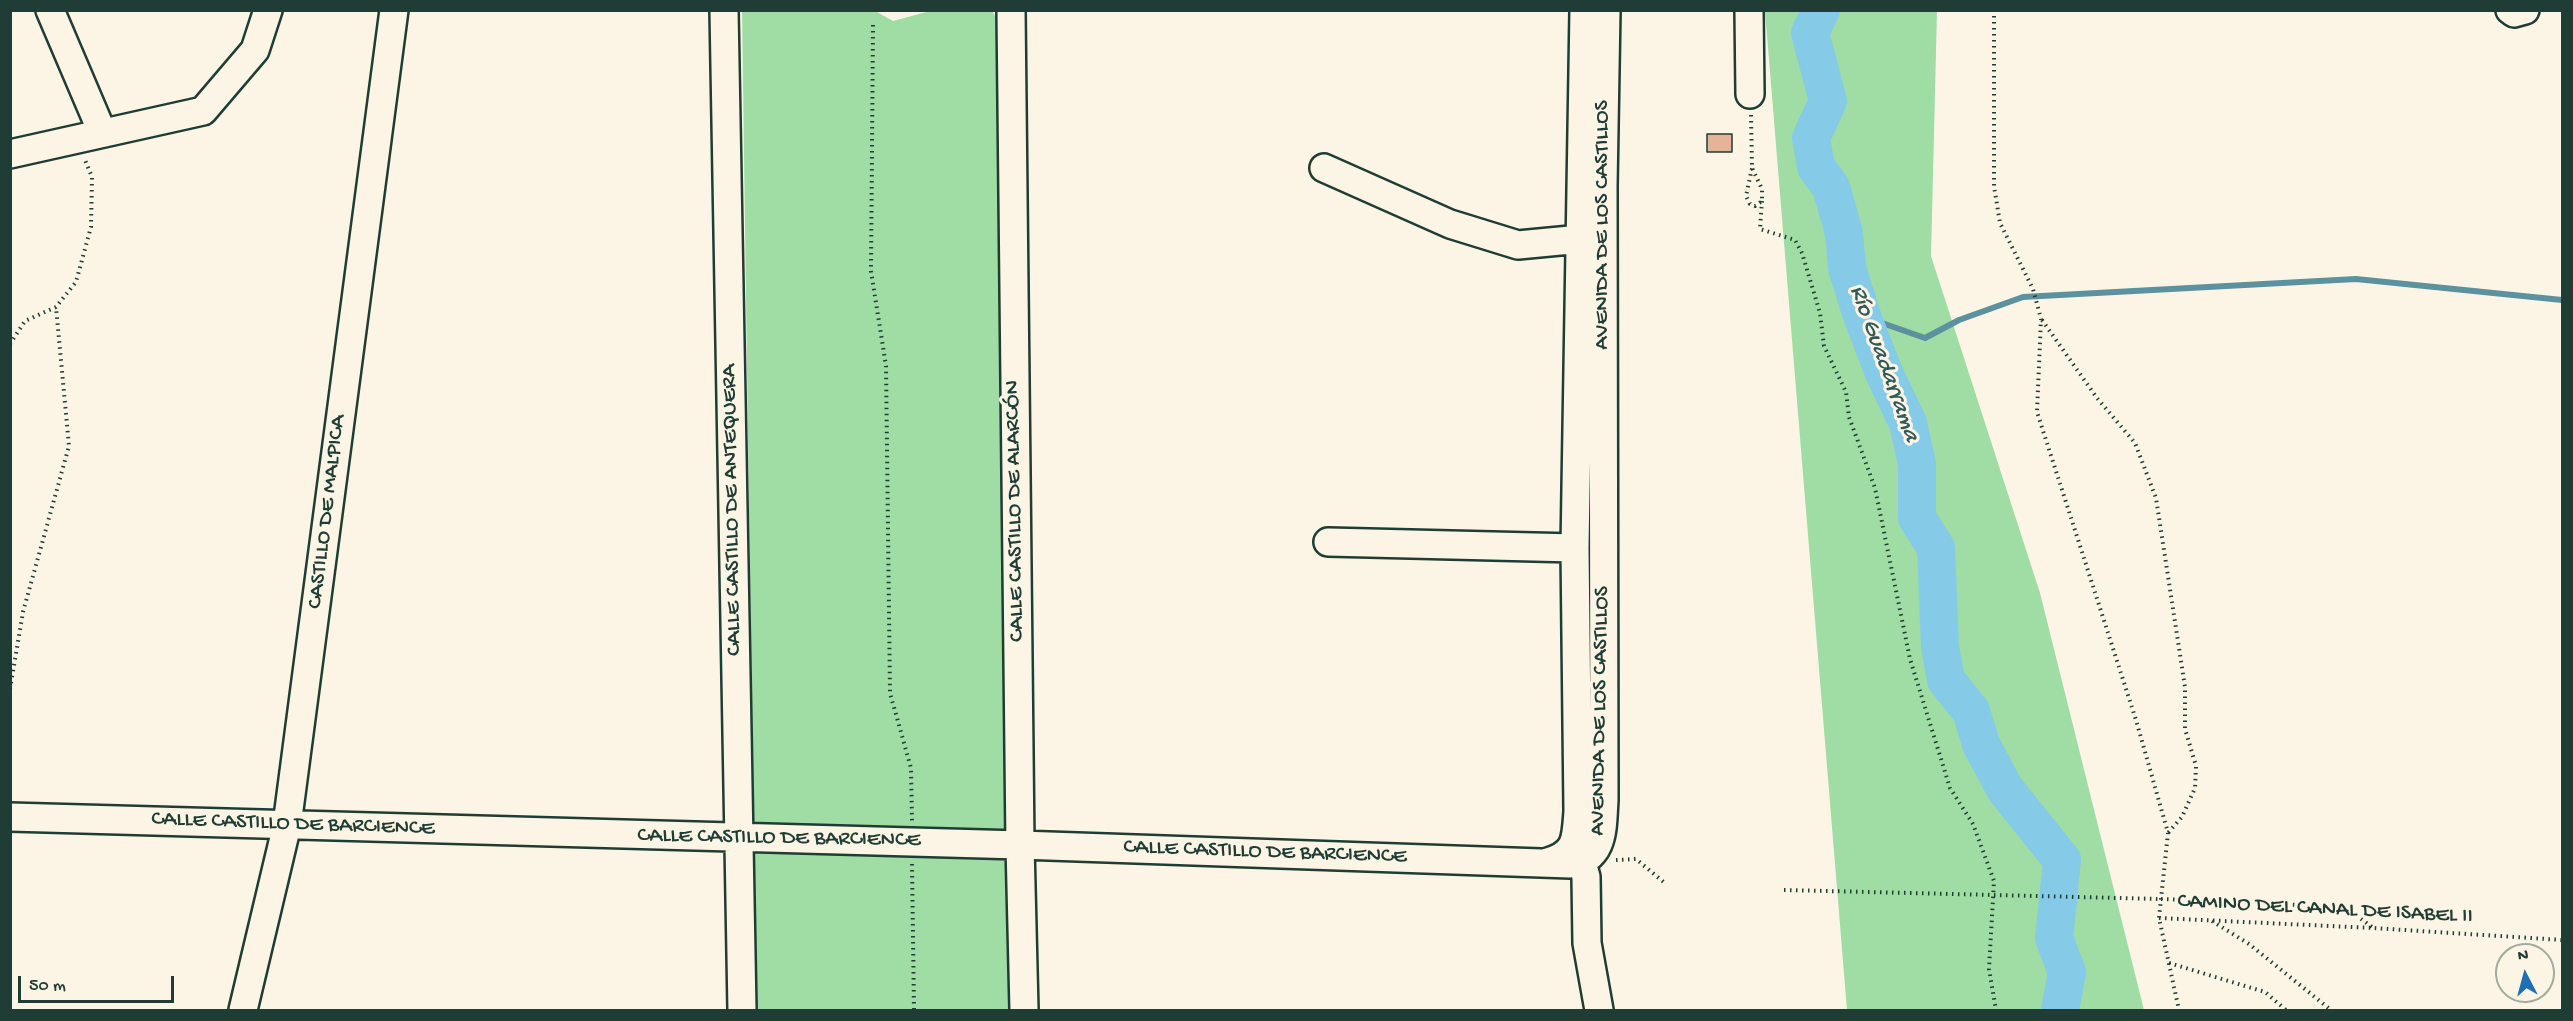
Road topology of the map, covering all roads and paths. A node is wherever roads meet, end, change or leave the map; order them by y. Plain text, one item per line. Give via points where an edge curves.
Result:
1 (50, 10) edge
2 (268, 10) edge
3 (394, 10) edge
4 (723, 10) edge
5 (1011, 10) edge
6 (1584, 10) edge
7 (1606, 10) edge
8 (1749, 10) edge
9 (1994, 10) edge
10 (2510, 10) edge
11 (2525, 10) edge
12 (873, 25) dead end
13 (1750, 94) joint
14 (89, 135) junction
15 (10, 154) edge
16 (1324, 168) dead end
17 (1752, 168) junction
18 (1762, 201) junction
19 (1581, 239) junction
20 (56, 307) junction
21 (2041, 319) junction
22 (10, 344) edge
23 (1328, 542) dead end
24 (1575, 548) junction
25 (12, 667) edge
26 (10, 689) edge
27 (10, 817) edge
28 (287, 825) junction
29 (2168, 832) junction
30 (740, 838) junction
31 (912, 842) junction
32 (1020, 845) junction
33 (1576, 859) junction
34 (1666, 884) dead end
35 (1784, 890) dead end
36 (2161, 899) junction
37 (2158, 918) junction
38 (2211, 920) junction
39 (2373, 928) junction
40 (2562, 940) edge
41 (2169, 963) junction
42 (243, 1011) edge
43 (742, 1011) edge
44 (914, 1011) edge
45 (1024, 1011) edge
46 (1599, 1011) edge
47 (1996, 1011) edge
48 (2179, 1011) edge
49 (2286, 1011) edge
50 (2331, 1011) edge

1 - 14 street
2 - 14 street via 255,50 203,111
3 - 28 street, CASTILLO DE MALPICA
4 - 30 street, CALLE CASTILLO DE ANTEQUERA
5 - 32 street, CALLE CASTILLO DE ALARCÓN
6 - 19 street, AVENIDA DE LOS CASTILLOS
7 - 33 street, AVENIDA DE LOS CASTILLOS via 1604,800 1596,849 1590,857
8 - 13 street
9 - 21 path via 1994,186 2000,224 2034,289
10 - 11 street
12 - 31 path via 871,271 886,366 890,693 911,768
13 - 17 path
14 - 15 street
14 - 20 path via 92,227 76,282
16 - 19 street via 1449,224 1518,245
17 - 18 path via 1762,189
17 - 18 path via 1746,196 1755,206
18 - 47 path via 1760,230 1795,240 1802,253 1820,313 1824,346 1846,392 1849,417 1875,488 1910,659 1950,788 1974,824 1994,881 1989,969
19 - 24 street, AVENIDA DE LOS CASTILLOS
20 - 22 path via 25,321
20 - 25 path via 69,446 23,612
21 - 29 path via 2037,412
21 - 29 path via 2097,398 2135,443 2156,498 2185,687 2184,729 2196,766 2195,788 2182,817
23 - 24 street
24 - 33 street, AVENIDA DE LOS CASTILLOS
25 - 26 path
27 - 28 street, CALLE CASTILLO DE BARCIENCE
28 - 30 street, CALLE CASTILLO DE BARCIENCE
28 - 42 street, CASTILLO DE MALPICA
29 - 36 path
30 - 31 street, CALLE CASTILLO DE BARCIENCE
30 - 43 street, CALLE CASTILLO DE ANTEQUERA
31 - 32 street, CALLE CASTILLO DE BARCIENCE
31 - 44 path
32 - 33 street, CALLE CASTILLO DE BARCIENCE
32 - 45 street, CALLE CASTILLO DE ALARCÓN
33 - 34 path via 1636,860
33 - 46 street via 1586,877 1589,954
35 - 36 path, CAMINO DEL CANAL DE ISABEL II, bridge
36 - 37 path, CAMINO DEL CANAL DE ISABEL II
36 - 39 path via 2344,907
37 - 38 path, CAMINO DEL CANAL DE ISABEL II
37 - 41 path
38 - 39 path, CAMINO DEL CANAL DE ISABEL II
38 - 50 path via 2250,944
39 - 40 path, CAMINO DEL CANAL DE ISABEL II
41 - 48 path
41 - 49 path via 2265,992

